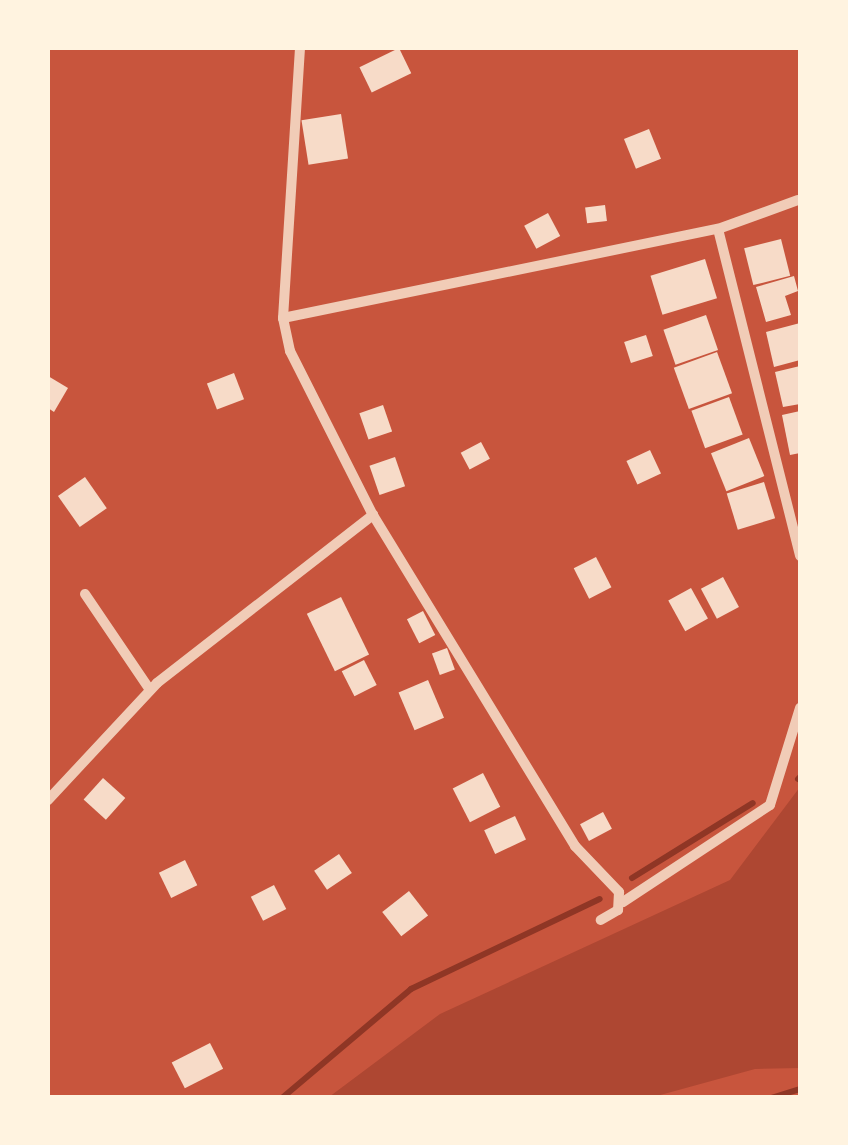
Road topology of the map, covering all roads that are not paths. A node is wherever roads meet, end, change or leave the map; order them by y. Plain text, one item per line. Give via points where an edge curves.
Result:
1 (300, 48) edge
2 (798, 200) dead end
3 (718, 229) junction
4 (282, 318) junction
5 (373, 516) junction
6 (800, 556) edge
7 (85, 594) dead end
8 (150, 690) junction
9 (800, 708) edge
10 (48, 800) edge
11 (623, 902) junction
12 (600, 920) dead end

1 - 4 street
2 - 3 street
3 - 4 street
3 - 6 street
4 - 5 street via 290,350
5 - 8 street
5 - 11 street via 575,846
7 - 8 street
8 - 10 street
9 - 11 street via 770,805
11 - 12 street

